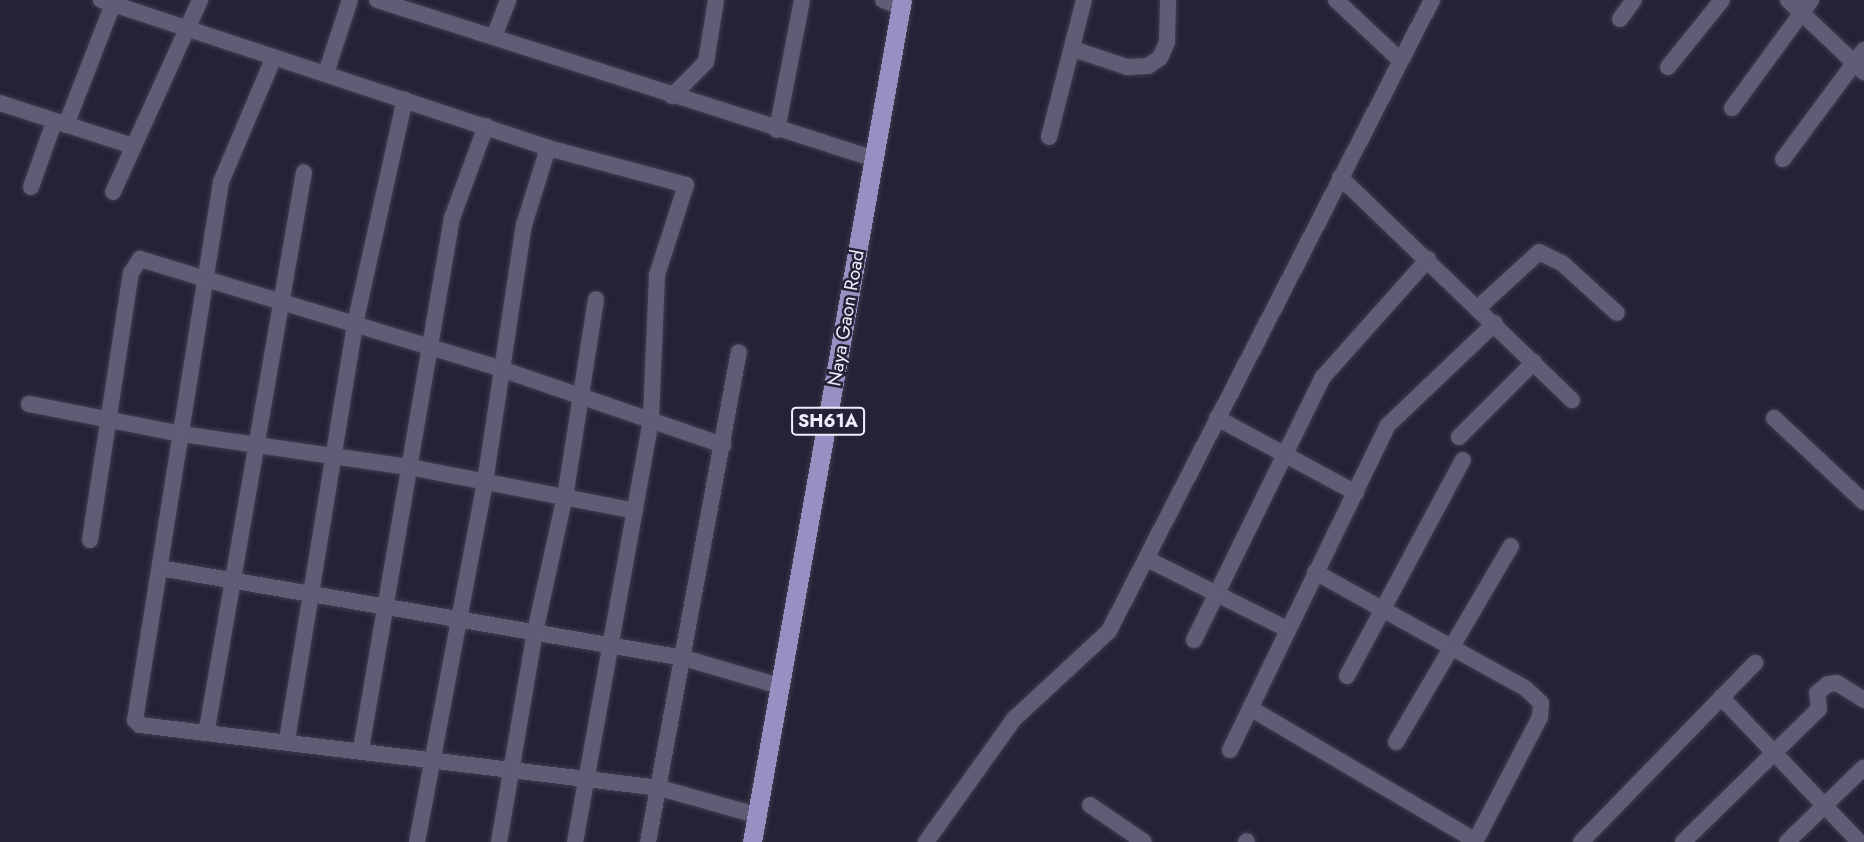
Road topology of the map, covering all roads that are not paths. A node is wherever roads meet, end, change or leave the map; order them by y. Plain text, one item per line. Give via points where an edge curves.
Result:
1 (200, 0) edge
2 (350, 0) edge
3 (377, 0) edge
4 (508, 0) edge
5 (716, 0) edge
6 (802, 0) edge
7 (1084, 0) edge
8 (1168, 0) edge
9 (1336, 0) edge
10 (1433, 0) edge
11 (1634, 0) edge
12 (1722, 0) edge
13 (1788, 0) edge
14 (107, 2) edge
15 (895, 2) edge
16 (1807, 6) edge
17 (424, 7) edge
18 (1619, 19) dead end
19 (190, 27) junction
20 (494, 37) junction
21 (1073, 50) junction
22 (274, 57) junction
23 (1400, 60) junction
24 (1861, 62) edge
25 (1668, 67) dead end
26 (326, 73) junction
27 (672, 96) junction
28 (405, 99) junction
29 (0, 103) edge
30 (1732, 108) dead end
31 (60, 124) junction
32 (485, 127) junction
33 (777, 131) junction
34 (1049, 137) dead end
35 (132, 146) junction
36 (548, 148) junction
37 (875, 159) junction
38 (1783, 159) dead end
39 (304, 172) dead end
40 (1340, 177) junction
41 (31, 187) dead end
42 (113, 192) dead end
43 (1427, 259) junction
44 (205, 275) junction
45 (596, 299) dead end
46 (281, 301) junction
47 (1479, 307) junction
48 (1617, 313) dead end
49 (1495, 323) junction
50 (355, 324) junction
51 (430, 348) junction
52 (739, 352) dead end
53 (1534, 362) junction
54 (501, 369) junction
55 (578, 395) junction
56 (1572, 400) dead end
57 (29, 404) dead end
58 (1217, 418) junction
59 (1774, 418) dead end
60 (108, 419) junction
61 (651, 420) junction
62 (182, 434) junction
63 (1459, 437) dead end
64 (258, 444) junction
65 (723, 445) junction
66 (335, 454) junction
67 (1283, 455) junction
68 (1463, 460) dead end
69 (409, 467) junction
70 (485, 482) junction
71 (1356, 493) junction
72 (564, 498) junction
73 (1864, 502) edge
74 (635, 512) junction
75 (90, 540) dead end
76 (1511, 546) dead end
77 (1147, 559) junction
78 (160, 568) junction
79 (1315, 572) junction
80 (235, 581) junction
81 (313, 594) junction
82 (1217, 594) junction
83 (385, 606) junction
84 (1380, 608) junction
85 (456, 619) junction
86 (1287, 629) junction
87 (535, 632) junction
88 (1194, 640) dead end
89 (611, 645) junction
90 (1450, 647) junction
91 (684, 658) junction
92 (1755, 663) dead end
93 (1347, 676) dead end
94 (780, 686) junction
95 (1721, 697) junction
96 (1864, 700) edge
97 (1250, 708) junction
98 (207, 729) junction
99 (287, 740) junction
100 (1396, 742) dead end
101 (361, 749) junction
102 (1230, 750) dead end
103 (1773, 752) junction
104 (431, 759) junction
105 (1864, 767) edge
106 (511, 769) junction
107 (584, 778) junction
108 (660, 788) junction
109 (1090, 805) dead end
110 (1823, 805) junction
111 (756, 815) junction
112 (417, 842) edge
113 (499, 842) edge
114 (575, 842) edge
115 (648, 842) edge
116 (752, 842) edge
117 (926, 842) edge
118 (1144, 842) edge
119 (1476, 842) edge
120 (1581, 842) edge
121 (1683, 842) edge
122 (1787, 842) edge
123 (1859, 842) edge

1 - 19 street
2 - 26 street
3 - 17 street
4 - 20 street
5 - 27 street via 706,62
6 - 33 street
7 - 21 street
8 - 21 street via 1167,42 1160,58 1148,66 1127,67
9 - 23 street
10 - 23 street
11 - 18 street
12 - 25 street
13 - 16 street
14 - 19 street
14 - 31 street
15 - 37 main road, Naya Gaon Road / SH61A
16 - 24 street
16 - 30 street
17 - 20 street
19 - 22 street
19 - 35 street
20 - 27 street
21 - 34 street
22 - 26 street
22 - 44 street via 224,167
23 - 40 street
24 - 38 street
26 - 28 street
27 - 33 street
28 - 32 street
28 - 50 street
29 - 31 street
31 - 35 street
31 - 41 street
32 - 36 street
32 - 51 street via 452,218
33 - 37 street
35 - 42 street
36 - 54 street via 524,225
36 - 61 street via 685,185 657,275
37 - 94 main road, Naya Gaon Road / SH61A
39 - 46 street
40 - 43 street
40 - 58 street
43 - 47 street
43 - 67 street via 1341,353
44 - 46 street
44 - 60 street via 150,259 135,264
44 - 62 street
45 - 55 street
46 - 50 street
46 - 64 street
47 - 48 street via 1539,252 1562,263
47 - 49 street
49 - 53 street
49 - 71 street via 1400,409 1387,426
50 - 51 street
50 - 66 street
51 - 54 street
51 - 69 street
52 - 65 street
53 - 56 street
53 - 63 street
54 - 55 street
54 - 70 street
55 - 61 street
55 - 72 street
57 - 60 street
58 - 67 street
58 - 77 street
59 - 73 street
60 - 62 street
60 - 75 street
61 - 65 street
61 - 74 street
62 - 64 street
62 - 78 street
64 - 66 street
64 - 80 street
65 - 91 street
66 - 69 street
66 - 81 street
67 - 71 street
67 - 82 street
68 - 84 street
69 - 70 street
69 - 83 street
70 - 72 street
70 - 85 street
71 - 79 street
72 - 74 street
72 - 87 street
74 - 89 street
76 - 90 street
77 - 82 street
77 - 117 street via 1109,631 1014,719
78 - 80 street
78 - 98 street via 133,714 141,725
79 - 84 street
79 - 86 street
80 - 81 street
80 - 98 street
81 - 83 street
81 - 99 street
82 - 86 street
82 - 88 street
83 - 85 street
83 - 101 street
84 - 90 street
84 - 93 street
85 - 87 street
85 - 104 street
86 - 97 street
87 - 89 street
87 - 106 street
89 - 91 street
89 - 107 street
90 - 100 street
90 - 119 street via 1525,688 1536,696 1542,710
91 - 94 street
91 - 108 street
92 - 95 street
94 - 111 main road, Naya Gaon Road / SH61A
95 - 103 street
95 - 120 street
96 - 103 street via 1837,682 1828,684 1818,692 1819,709
97 - 102 street
97 - 119 street
98 - 99 street
99 - 101 street
101 - 104 street
103 - 110 street
103 - 121 street
104 - 106 street
104 - 112 street
105 - 110 street
106 - 107 street
106 - 113 street
107 - 108 street
107 - 114 street
108 - 111 street
108 - 115 street
109 - 118 street
110 - 122 street
110 - 123 street
111 - 116 main road, Naya Gaon Road / SH61A

